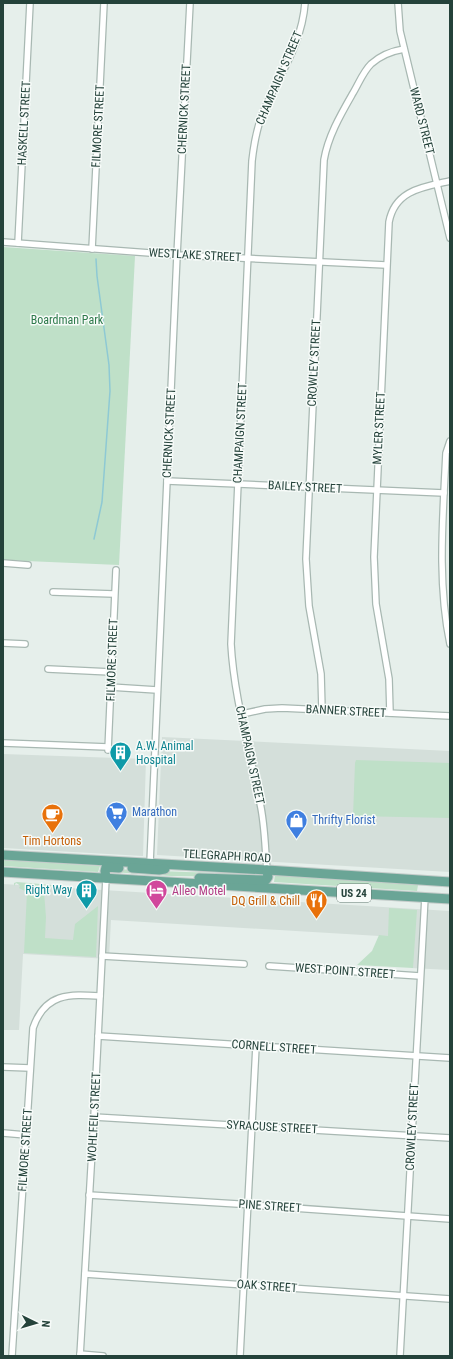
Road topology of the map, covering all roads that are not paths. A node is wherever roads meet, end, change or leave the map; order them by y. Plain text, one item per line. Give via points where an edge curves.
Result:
1 (30, 3) edge
2 (104, 3) edge
3 (190, 3) edge
4 (305, 3) edge
5 (398, 3) edge
6 (404, 49) junction
7 (450, 181) edge
8 (437, 184) junction
9 (450, 238) edge
10 (3, 242) edge
11 (18, 243) junction
12 (92, 248) junction
13 (177, 255) junction
14 (248, 258) junction
15 (319, 262) junction
16 (386, 265) junction
17 (450, 441) edge
18 (167, 481) junction
19 (238, 484) junction
20 (309, 487) junction
21 (376, 490) junction
22 (444, 493) junction
23 (3, 563) edge
24 (28, 565) dead end
25 (116, 570) dead end
26 (53, 592) dead end
27 (114, 594) junction
28 (3, 643) edge
29 (25, 644) dead end
30 (450, 644) edge
31 (48, 669) dead end
32 (111, 672) junction
33 (110, 688) junction
34 (157, 690) junction
35 (322, 710) junction
36 (390, 713) junction
37 (242, 714) junction
38 (450, 716) edge
39 (3, 743) edge
40 (3, 855) edge
41 (150, 863) junction
42 (180, 865) junction
43 (267, 870) junction
44 (3, 872) edge
45 (106, 878) junction
46 (184, 882) junction
47 (450, 882) edge
48 (450, 888) edge
49 (425, 897) junction
50 (450, 899) edge
51 (102, 956) junction
52 (244, 964) dead end
53 (269, 966) dead end
54 (420, 976) junction
55 (100, 996) junction
56 (98, 1036) junction
57 (256, 1046) junction
58 (416, 1056) junction
59 (450, 1058) edge
60 (3, 1067) edge
61 (30, 1068) junction
62 (94, 1117) junction
63 (252, 1126) junction
64 (3, 1133) edge
65 (26, 1135) junction
66 (412, 1136) junction
67 (450, 1138) edge
68 (89, 1195) junction
69 (247, 1205) junction
70 (407, 1216) junction
71 (450, 1218) edge
72 (84, 1274) junction
73 (243, 1285) junction
74 (403, 1295) junction
75 (450, 1298) edge
76 (80, 1355) edge
77 (12, 1356) edge
78 (103, 1356) edge
79 (240, 1356) edge
80 (400, 1356) edge

1 - 11 street, HASKELL STREET
2 - 12 street, FILMORE STREET
3 - 13 street, CHERNICK STREET
4 - 14 street, CHAMPAIGN STREET via 294,48 264,108 255,136
5 - 6 street, WARD STREET via 398,21
6 - 8 street, WARD STREET
6 - 15 street, CROWLEY STREET via 390,52 364,72 330,137 323,168
7 - 8 street, MYLER STREET
8 - 9 street, WARD STREET
8 - 16 street, MYLER STREET via 412,190 394,206 389,222
10 - 11 street, WESTLAKE STREET
11 - 12 street, WESTLAKE STREET
12 - 13 street, WESTLAKE STREET
13 - 14 street, WESTLAKE STREET
13 - 18 street, CHERNICK STREET
14 - 15 street, WESTLAKE STREET
14 - 19 street, CHAMPAIGN STREET
15 - 16 street, WESTLAKE STREET
15 - 20 street, CROWLEY STREET
16 - 21 street, MYLER STREET
17 - 22 street via 446,453
18 - 19 street, BAILEY STREET
18 - 34 street, CHERNICK STREET
19 - 20 street, BAILEY STREET
19 - 37 street, CHAMPAIGN STREET via 231,644 234,676
20 - 21 street, BAILEY STREET
20 - 35 street, CROWLEY STREET via 307,581 321,674
21 - 22 street, BAILEY STREET
21 - 36 street, MYLER STREET via 374,584 389,679
22 - 30 street via 442,581
23 - 24 street
25 - 27 street, FILMORE STREET
26 - 27 street
27 - 32 street, FILMORE STREET
28 - 29 street
31 - 32 street
32 - 33 street, FILMORE STREET
33 - 34 street
33 - 39 street, FILMORE STREET via 108,748
34 - 41 street, CHERNICK STREET
35 - 36 street, BANNER STREET
35 - 37 street, BANNER STREET via 271,709
36 - 38 street, BANNER STREET
37 - 43 street, CHAMPAIGN STREET via 261,804
40 - 41 main road, TELEGRAPH ROAD / US 24
41 - 42 main road, TELEGRAPH ROAD / US 24
42 - 43 main road, TELEGRAPH ROAD / US 24
42 - 45 main road via 159,870 106,867
43 - 46 main road via 266,880 200,878
43 - 47 main road, TELEGRAPH ROAD / US 24
44 - 45 main road, US 24
45 - 46 main road, US 24
45 - 51 street, WOHLFEIL STREET
46 - 49 main road, US 24
48 - 49 main road via 425,887
49 - 50 main road, US 24
49 - 54 street, CROWLEY STREET
51 - 52 street
51 - 55 street, WOHLFEIL STREET
53 - 54 street, WEST POINT STREET
54 - 58 street, CROWLEY STREET
55 - 56 street, WOHLFEIL STREET
55 - 61 street, FILMORE STREET via 66,996 44,1008 32,1028
56 - 57 street, CORNELL STREET
56 - 62 street, WOHLFEIL STREET
57 - 58 street, CORNELL STREET
57 - 63 street
58 - 59 street, CORNELL STREET
58 - 66 street, CROWLEY STREET
60 - 61 street
61 - 65 street, FILMORE STREET
62 - 63 street, SYRACUSE STREET
62 - 68 street, WOHLFEIL STREET
63 - 66 street, SYRACUSE STREET
63 - 69 street
64 - 65 street
65 - 77 street, FILMORE STREET
66 - 67 street, SYRACUSE STREET
66 - 70 street, CROWLEY STREET
68 - 69 street, PINE STREET
68 - 72 street, WOHLFEIL STREET
69 - 70 street, PINE STREET
69 - 73 street
70 - 71 street, PINE STREET
70 - 74 street, CROWLEY STREET
72 - 73 street, OAK STREET
72 - 76 street, WOHLFEIL STREET
73 - 74 street, OAK STREET
73 - 79 street
74 - 75 street, OAK STREET
74 - 80 street, CROWLEY STREET
76 - 78 street

